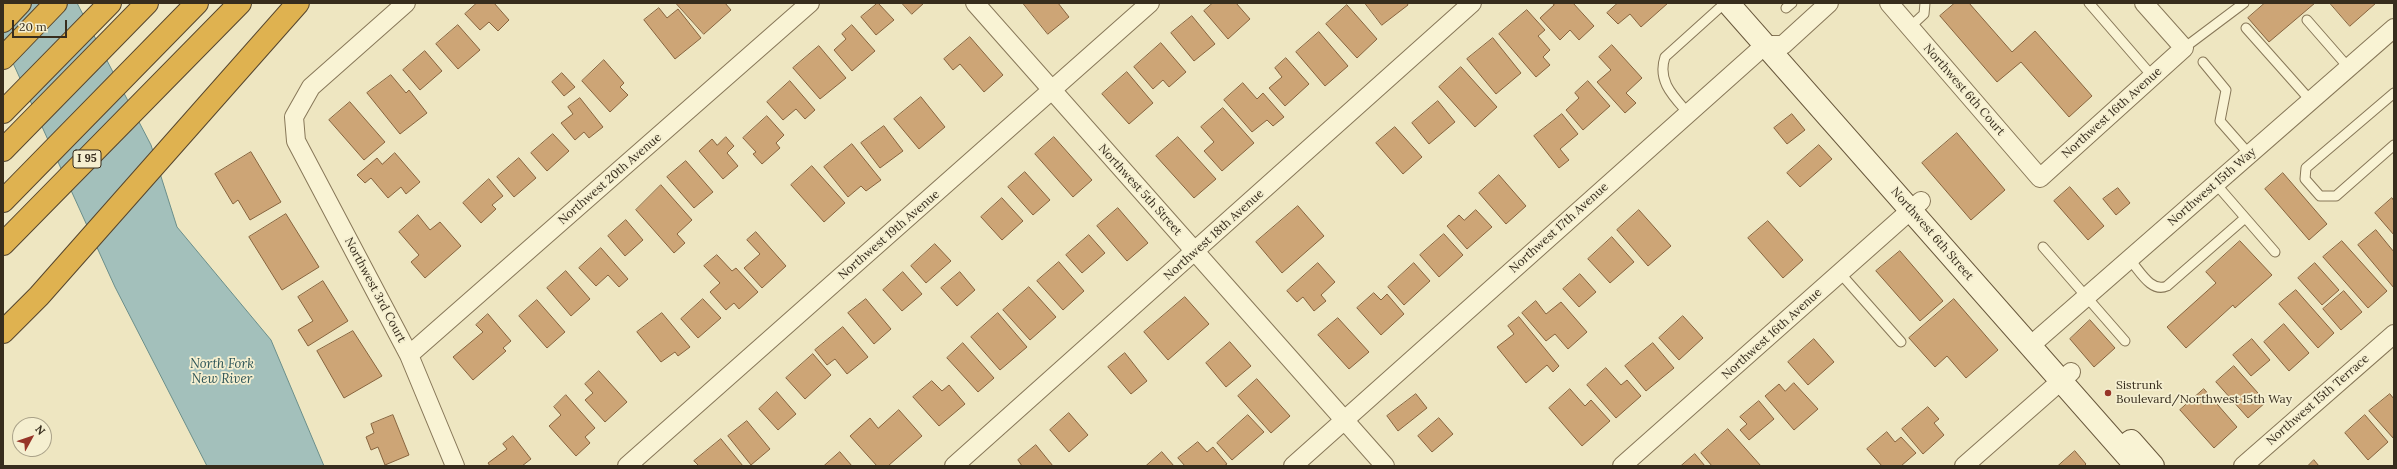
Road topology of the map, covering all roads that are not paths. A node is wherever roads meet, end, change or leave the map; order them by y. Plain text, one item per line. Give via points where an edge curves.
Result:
1 (20, 3) edge
2 (56, 3) edge
3 (110, 3) edge
4 (148, 3) edge
5 (197, 3) edge
6 (240, 3) edge
7 (298, 3) edge
8 (406, 3) edge
9 (810, 3) edge
10 (975, 3) edge
11 (1150, 3) edge
12 (1472, 3) edge
13 (1727, 3) edge
14 (1746, 3) edge
15 (1829, 3) edge
16 (1889, 3) edge
17 (1925, 3) edge
18 (2089, 3) edge
19 (2144, 3) edge
20 (2244, 3) edge
21 (2307, 20) dead end
22 (3, 21) edge
23 (1910, 27) junction
24 (2246, 28) dead end
25 (2394, 28) edge
26 (1774, 45) junction
27 (2184, 48) junction
28 (3, 58) edge
29 (2203, 62) dead end
30 (2348, 67) junction
31 (2153, 76) junction
32 (1052, 91) junction
33 (2394, 93) edge
34 (2310, 100) junction
35 (3, 112) edge
36 (1688, 113) junction
37 (2394, 145) edge
38 (3, 150) edge
39 (2249, 154) junction
40 (2040, 178) joint
41 (2215, 183) junction
42 (7, 197) edge
43 (1916, 206) junction
44 (2245, 218) junction
45 (9, 239) edge
46 (2043, 247) dead end
47 (1195, 252) junction
48 (2275, 252) dead end
49 (2130, 260) junction
50 (1840, 273) junction
51 (39, 296) junction
52 (2087, 297) junction
53 (3, 332) edge
54 (2394, 334) edge
55 (2125, 340) dead end
56 (1900, 342) dead end
57 (2035, 342) junction
58 (3, 343) edge
59 (409, 355) junction
60 (2066, 376) junction
61 (1345, 419) junction
62 (455, 466) edge
63 (627, 466) edge
64 (954, 466) edge
65 (1293, 466) edge
66 (1385, 466) edge
67 (1622, 466) edge
68 (1964, 466) edge
69 (2136, 466) edge
70 (2153, 466) edge
71 (2243, 466) edge

1 - 22 highway
2 - 28 highway
3 - 35 highway
4 - 38 highway
5 - 42 highway
6 - 45 highway, I 95
7 - 51 highway
8 - 59 street, Northwest 3rd Court via 311,86 294,117 296,141
9 - 59 street, Northwest 20th Avenue
10 - 32 street, Northwest 5th Street
11 - 32 street, Northwest 19th Avenue
12 - 47 street, Northwest 18th Avenue
13 - 26 street, Northwest 6th Street
13 - 36 lane via 1665,57 1662,66 1667,88
14 - 26 street, Northwest 6th Street
15 - 26 street, Northwest 17th Avenue
16 - 23 street, Northwest 6th Court
17 - 23 lane via 1924,14
18 - 31 lane
19 - 27 street
20 - 27 lane
21 - 30 lane
23 - 40 street, Northwest 6th Court
24 - 34 lane
25 - 30 street, Northwest 15th Way
26 - 36 street, Northwest 17th Avenue
26 - 43 street, Northwest 6th Street
27 - 31 street, Northwest 16th Avenue
29 - 39 lane via 2226,90 2220,121
30 - 34 street, Northwest 15th Way
31 - 40 street, Northwest 16th Avenue
32 - 47 street, Northwest 5th Street
32 - 63 street, Northwest 19th Avenue
33 - 37 lane via 2306,168 2305,180 2320,196 2336,196
34 - 39 street, Northwest 15th Way
36 - 61 street, Northwest 17th Avenue
39 - 41 street, Northwest 15th Way
41 - 44 lane
41 - 49 street, Northwest 15th Way
43 - 50 street, Northwest 16th Avenue
43 - 57 street, Northwest 6th Street
44 - 48 lane
44 - 49 lane via 2161,289 2153,286
46 - 52 lane
47 - 61 street, Northwest 5th Street
47 - 64 street, Northwest 18th Avenue
49 - 52 street, Northwest 15th Way
50 - 56 lane
50 - 67 street, Northwest 16th Avenue
51 - 53 highway
51 - 58 highway
52 - 55 lane
52 - 57 street, Northwest 15th Way
54 - 71 street, Northwest 15th Terrace
57 - 60 street, Northwest 6th Street
59 - 62 street, Northwest 3rd Court
60 - 68 street
60 - 69 street, Northwest 6th Street
60 - 70 street, Northwest 6th Street
61 - 65 street, Northwest 17th Avenue
61 - 66 street, Northwest 5th Street

